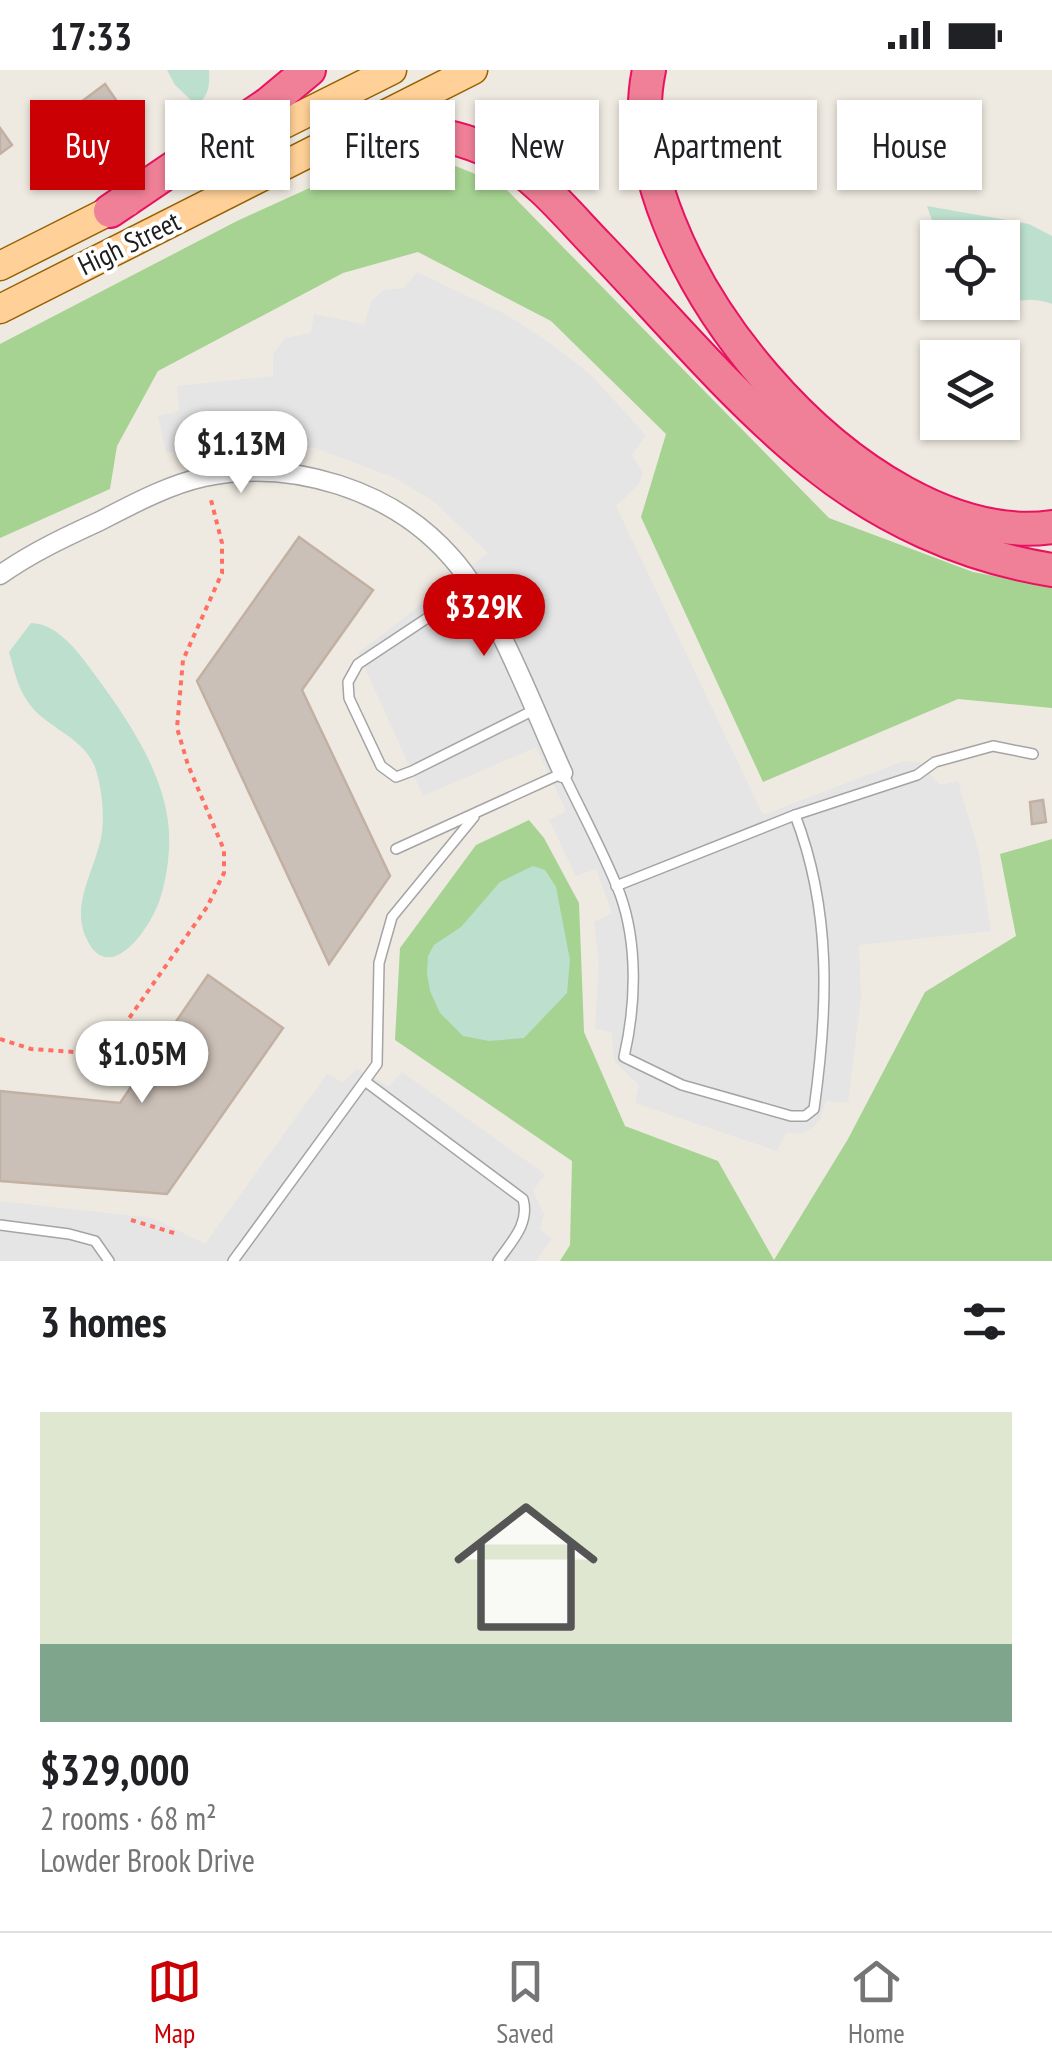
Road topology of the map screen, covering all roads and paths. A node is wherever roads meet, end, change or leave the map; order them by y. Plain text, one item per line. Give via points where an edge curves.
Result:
1 (310, 70) edge
2 (392, 70) edge
3 (472, 70) edge
4 (649, 70) edge
5 (414, 100) edge
6 (455, 140) edge
7 (310, 153) edge
8 (110, 210) junction
9 (0, 266) edge
10 (0, 310) edge
11 (205, 477) junction
12 (1052, 527) edge
13 (1052, 570) edge
14 (0, 575) edge
15 (474, 587) junction
16 (534, 710) junction
17 (1033, 754) dead end
18 (563, 773) junction
19 (478, 812) junction
20 (795, 816) junction
21 (396, 849) dead end
22 (616, 886) junction
23 (0, 1039) edge
24 (366, 1082) junction
25 (131, 1220) dead end
26 (0, 1225) edge
27 (174, 1232) dead end
28 (109, 1261) edge
29 (233, 1261) edge
30 (498, 1261) edge

1 - 8 highway
2 - 8 main road, High Street
3 - 5 main road, High Street
4 - 12 highway via 647,133 675,233 718,318 774,389 837,447 925,502 997,526
6 - 13 highway via 504,159 547,193 766,421 827,474 925,532
7 - 10 main road, High Street
8 - 9 main road, High Street
11 - 14 street via 148,497
11 - 15 street via 290,474 365,494 426,533
11 - 23 path via 224,558 183,660 176,728 224,850 224,874 104,1054
15 - 16 street
15 - 16 lane via 358,664 348,682 381,766 396,776 412,771
16 - 18 street
17 - 20 lane via 993,746
18 - 19 lane
18 - 22 lane
19 - 21 lane
19 - 24 lane via 392,917 379,963 376,1064
20 - 22 lane
20 - 22 lane via 822,914 826,988 814,1109 805,1116 682,1085 624,1057 633,959
24 - 29 lane
24 - 30 lane via 523,1200 521,1228
25 - 27 path
26 - 28 lane via 96,1241

